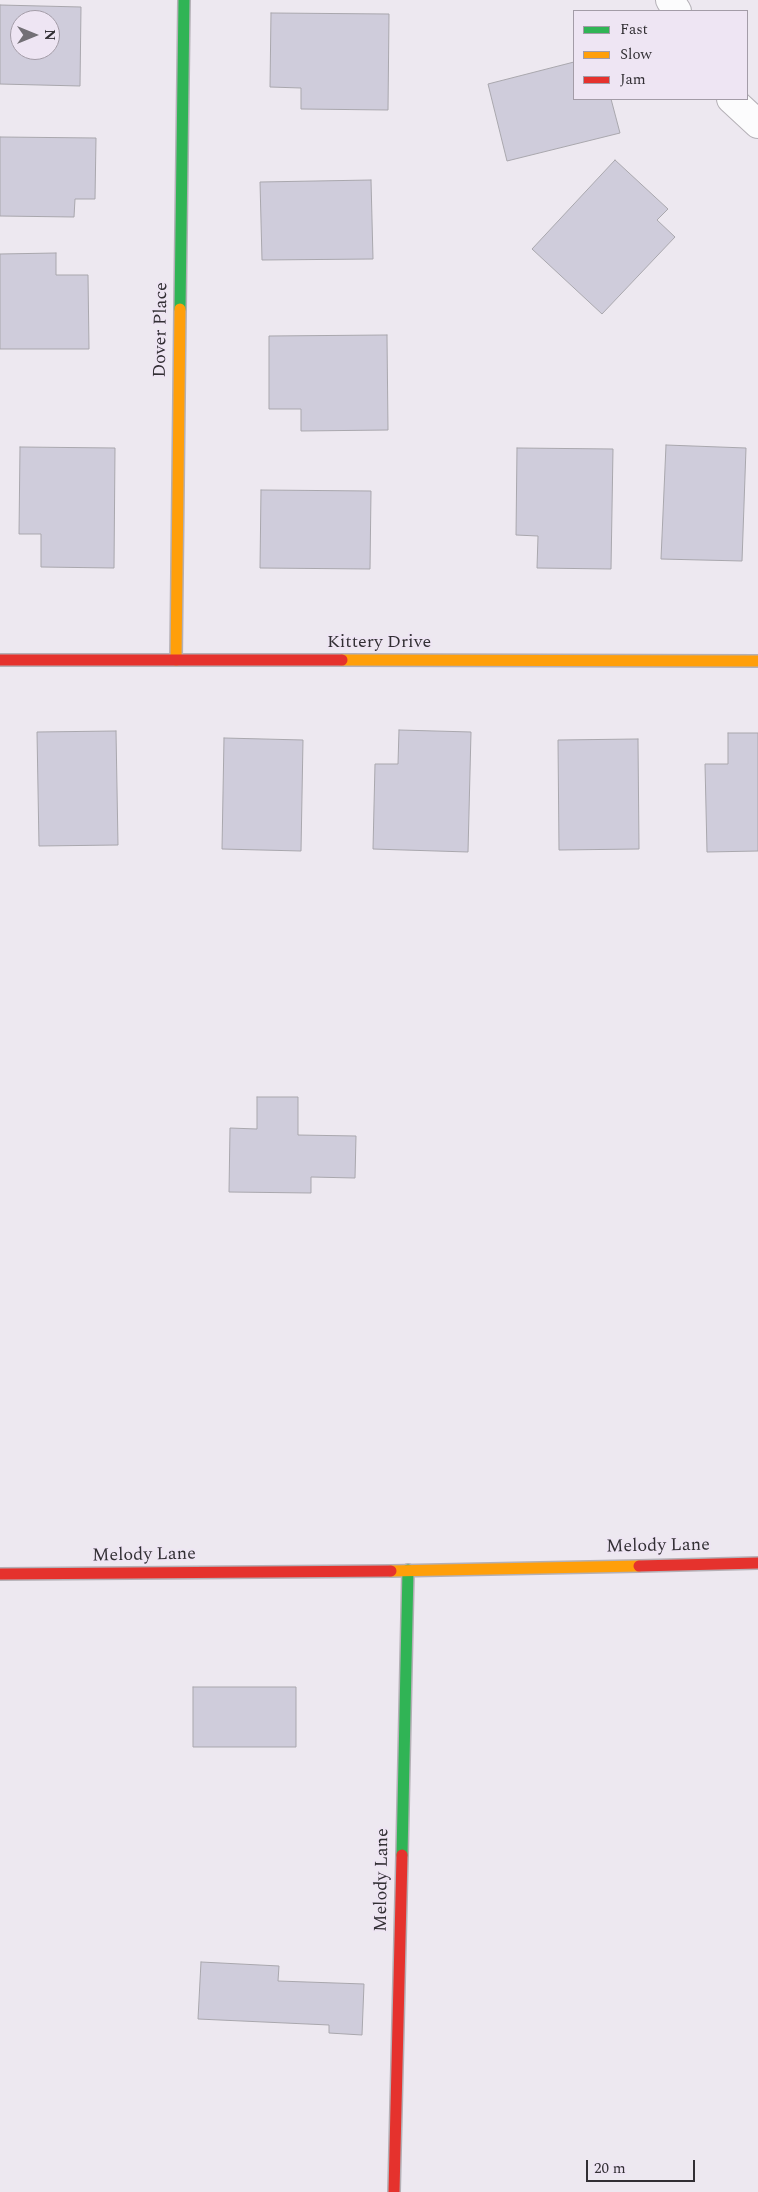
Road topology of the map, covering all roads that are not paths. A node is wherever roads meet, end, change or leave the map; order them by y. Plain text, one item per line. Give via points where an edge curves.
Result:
1 (184, 0) edge
2 (732, 100) edge
3 (758, 124) edge
4 (0, 660) edge
5 (176, 660) junction
6 (758, 660) edge
7 (758, 1563) edge
8 (408, 1570) junction
9 (0, 1574) edge
10 (394, 2192) edge

1 - 5 street, Dover Place
2 - 3 street
4 - 5 street, Kittery Drive
5 - 6 street, Kittery Drive
7 - 8 street, Melody Lane
8 - 9 street, Melody Lane
8 - 10 street, Melody Lane

